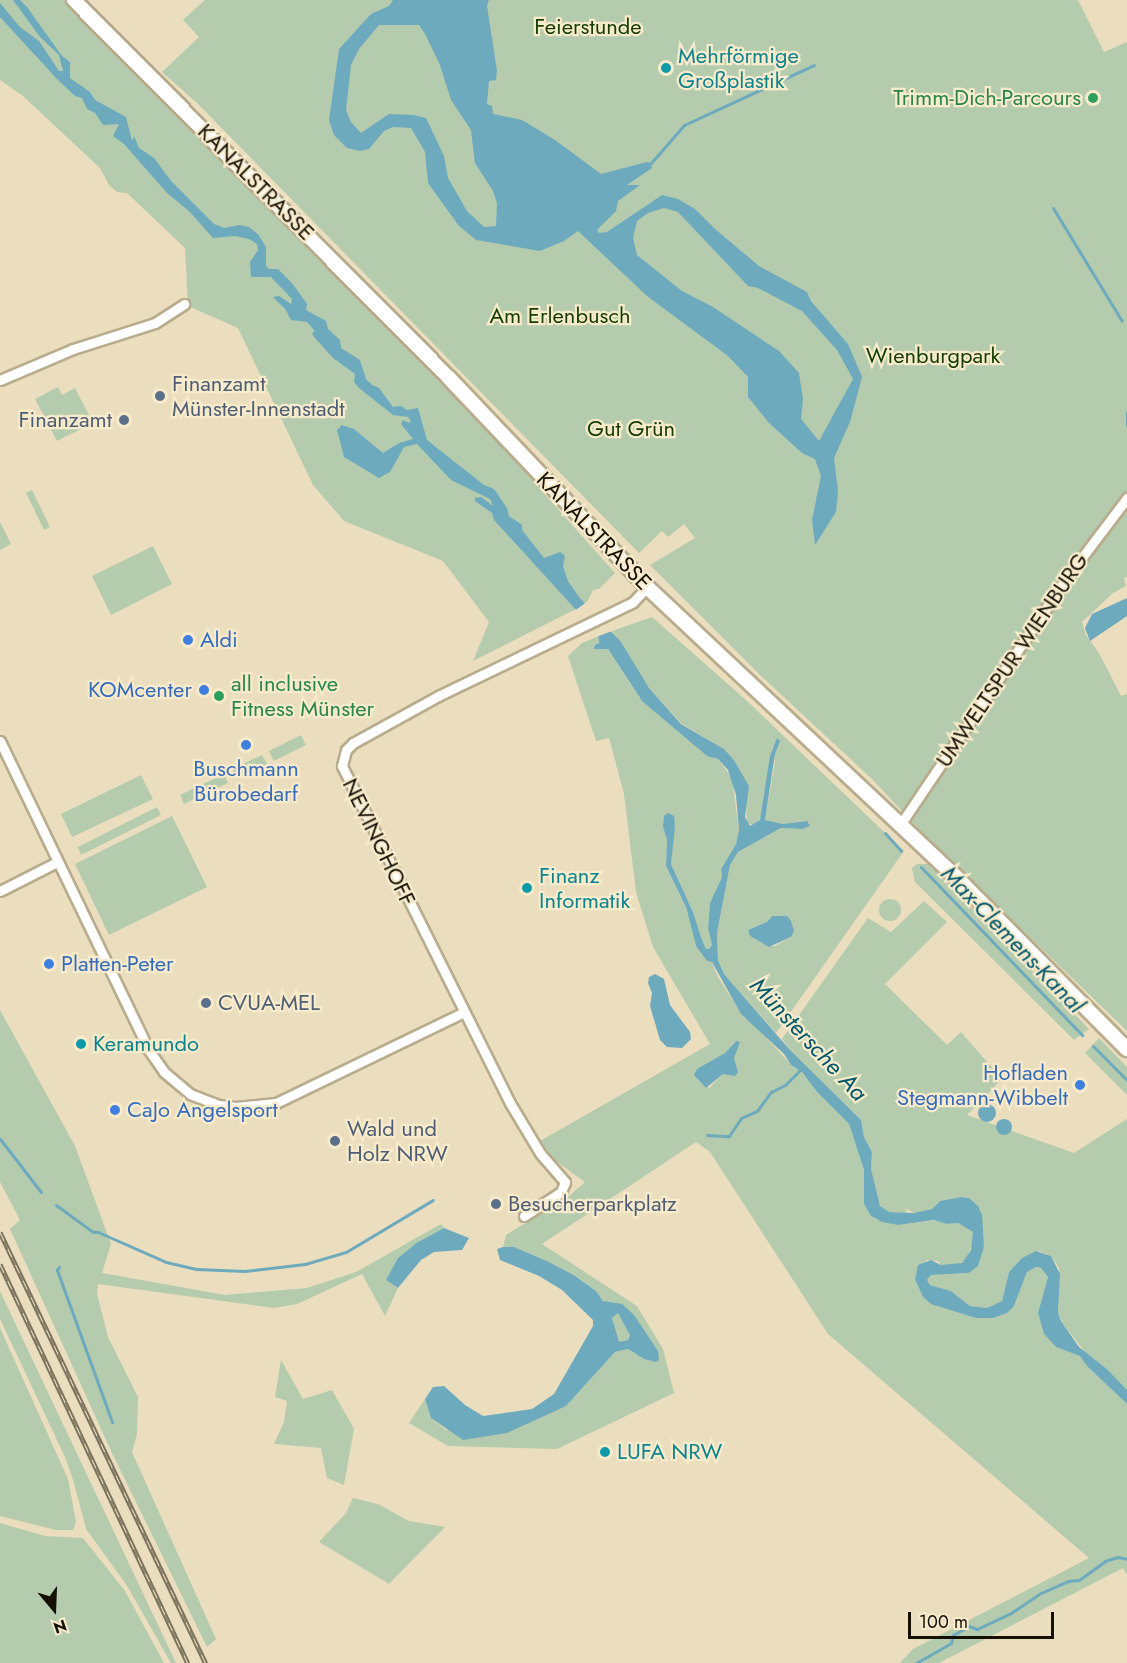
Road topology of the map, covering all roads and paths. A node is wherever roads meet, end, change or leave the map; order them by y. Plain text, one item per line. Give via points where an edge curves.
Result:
1 (74, 0) edge
2 (184, 304) dead end
3 (0, 380) edge
4 (1127, 498) edge
5 (647, 587) junction
6 (0, 741) edge
7 (900, 825) junction
8 (57, 862) junction
9 (0, 891) edge
10 (464, 1012) junction
11 (1127, 1049) edge
12 (524, 1216) dead end

1 - 5 main road, KANALSTRASSE via 449,378
2 - 3 street via 154,323 73,349
4 - 7 street, UMWELTSPUR WIENBURG via 1068,576
5 - 7 main road, KANALSTRASSE
5 - 10 street, NEVINGHOFF via 633,602 438,696 353,743 343,758 346,776
6 - 8 street
7 - 11 main road, KANALSTRASSE
8 - 9 street
8 - 10 street via 153,1057 179,1086 201,1099 236,1107 276,1103
10 - 12 street, NEVINGHOFF via 530,1139 565,1182 561,1192

